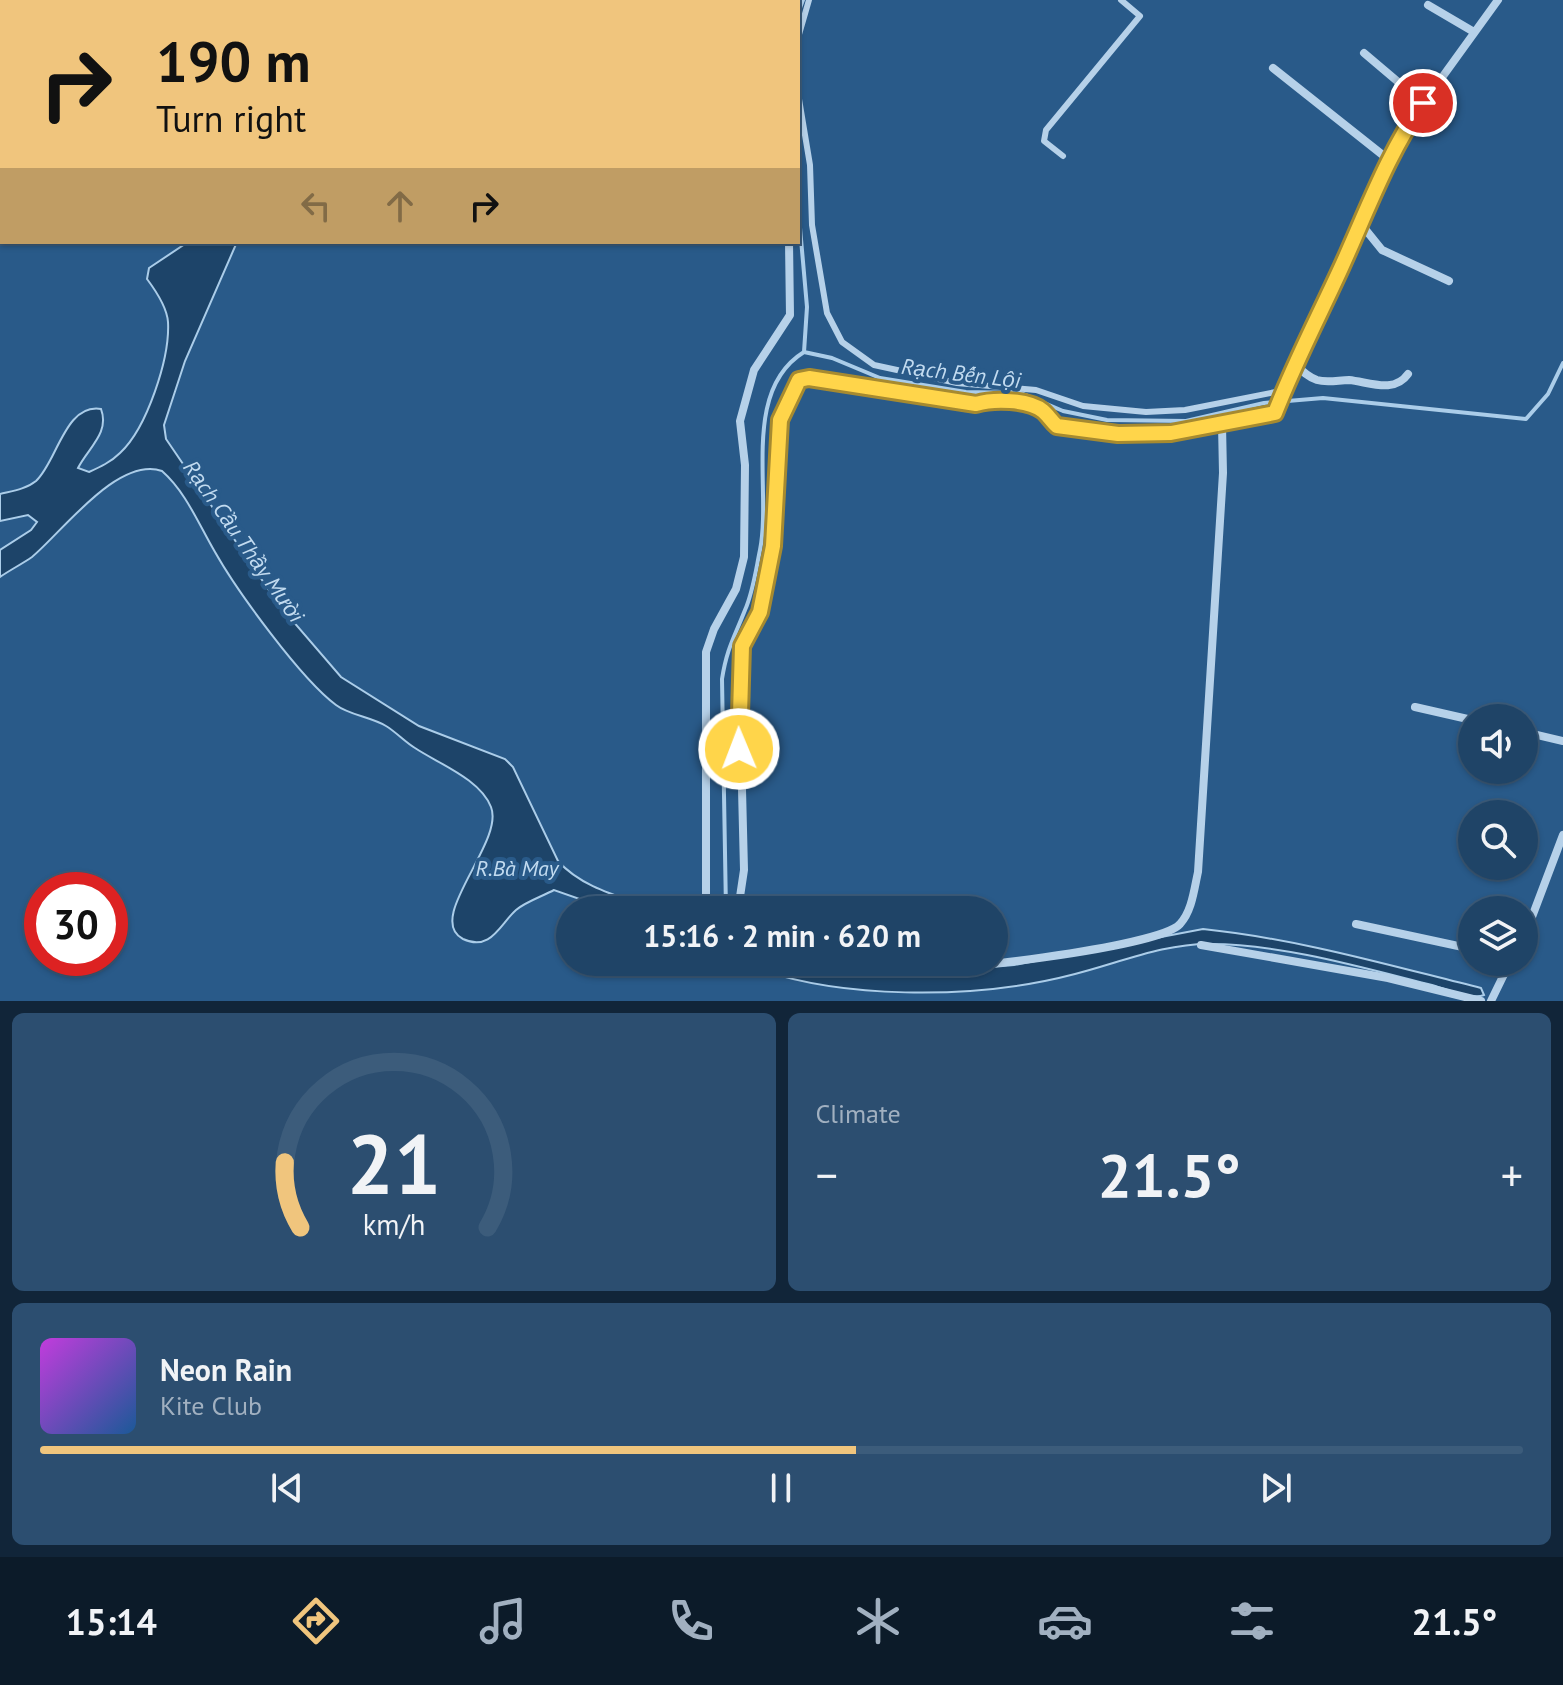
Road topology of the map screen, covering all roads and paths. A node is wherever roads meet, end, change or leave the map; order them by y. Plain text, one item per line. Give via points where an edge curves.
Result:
1 (809, 0) edge
2 (1121, 0) edge
3 (1494, 1) edge
4 (1428, 5) dead end
5 (800, 31) edge
6 (1474, 32) junction
7 (1364, 53) dead end
8 (1273, 68) dead end
9 (1423, 103) junction
10 (800, 105) edge
11 (1063, 156) dead end
12 (1389, 160) junction
13 (1361, 224) junction
14 (789, 244) edge
15 (1449, 281) dead end
16 (1296, 365) junction
17 (1408, 374) dead end
18 (1280, 392) junction
19 (1222, 425) junction
20 (1415, 707) dead end
21 (1458, 717) edge
22 (1538, 735) edge
23 (1563, 741) edge
24 (1563, 835) edge
25 (706, 896) edge
26 (740, 896) edge
27 (1538, 901) edge
28 (1356, 924) dead end
29 (1201, 945) dead end
30 (1458, 946) edge
31 (1008, 961) edge
32 (1503, 976) edge
33 (1481, 1001) edge
34 (1491, 1001) edge

1 - 5 lane
2 - 11 lane via 1140,16 1046,130 1044,141
3 - 6 street
4 - 6 street
6 - 9 street
7 - 9 street
8 - 12 street
9 - 12 street
10 - 18 lane via 827,313 842,342 874,365 957,383 1036,390 1083,406 1146,412
12 - 13 street
13 - 15 street via 1382,250
13 - 16 street
14 - 25 street via 790,315 754,370 740,421 744,557 736,589 706,652
16 - 17 street via 1318,380 1368,385 1387,386
16 - 18 street
18 - 19 street via 1275,413
19 - 26 street via 1118,434 1057,426 1044,411 1013,403 976,404 799,380 780,420 773,546 760,612 742,646 739,668 744,870
19 - 31 street via 1198,872 1190,907 1179,926 1149,939
20 - 21 street
22 - 23 street
24 - 27 street
28 - 30 street
29 - 33 street via 1388,978
32 - 34 street

